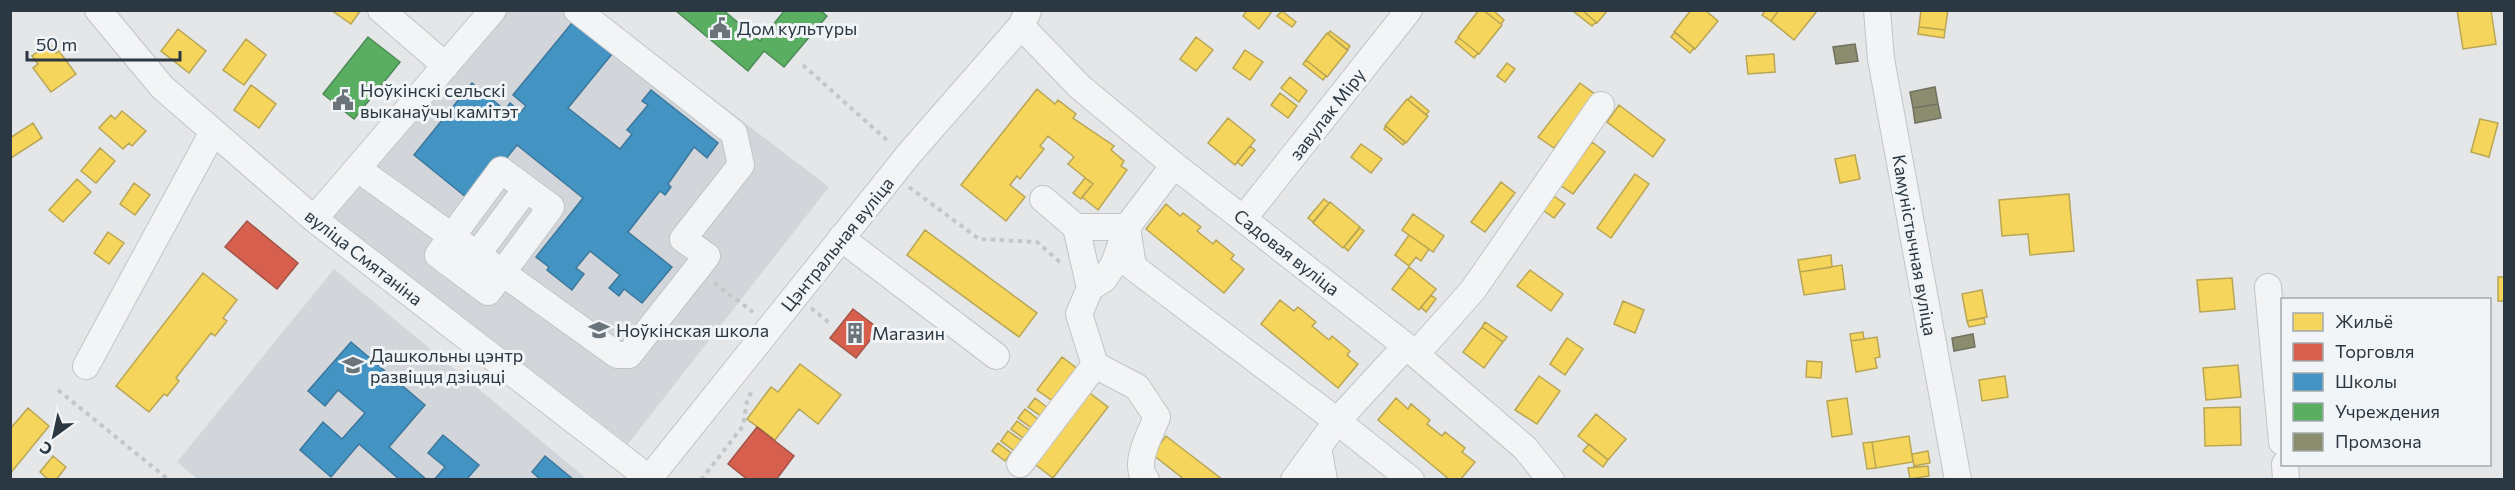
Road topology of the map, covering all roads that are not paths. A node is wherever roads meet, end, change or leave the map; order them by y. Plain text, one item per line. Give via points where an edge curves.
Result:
1 (98, 10) edge
2 (381, 10) edge
3 (493, 10) edge
4 (577, 10) edge
5 (1409, 10) edge
6 (1877, 10) edge
7 (1025, 18) edge
8 (446, 66) junction
9 (1601, 105) dead end
10 (213, 132) junction
11 (1174, 165) junction
12 (358, 169) junction
13 (526, 189) junction
14 (1043, 199) dead end
15 (1244, 218) junction
16 (314, 219) junction
17 (1076, 227) junction
18 (1127, 227) junction
19 (452, 236) junction
20 (841, 238) junction
21 (470, 264) junction
22 (502, 272) junction
23 (1090, 288) junction
24 (2268, 288) dead end
25 (1411, 350) junction
26 (996, 356) dead end
27 (1095, 365) junction
28 (86, 366) dead end
29 (1337, 421) junction
30 (2281, 421) edge
31 (1318, 447) junction
32 (1020, 464) dead end
33 (649, 479) edge
34 (1146, 480) edge
35 (1294, 480) edge
36 (1324, 480) edge
37 (1411, 480) edge
38 (1551, 480) edge
39 (1958, 480) edge

1 - 10 street, вуліца Смятаніна via 162,87
2 - 8 street
3 - 8 street
4 - 22 street via 734,133 741,165 683,239 707,256 629,355 617,355
5 - 15 street, завулак Міру
6 - 39 street, Камуністычная вуліца via 1887,92
7 - 11 street, Садовая вуліца via 1080,87
7 - 20 street, Цэнтральная вуліца
8 - 12 street
9 - 25 street via 1473,290
10 - 16 street, вуліца Смятаніна
10 - 28 street
11 - 15 street, Садовая вуліца
11 - 18 street
12 - 16 street
12 - 19 street
13 - 19 street via 501,170
13 - 21 street
13 - 22 street via 550,207
14 - 17 street
15 - 25 street, Садовая вуліца
16 - 33 street, вуліца Смятаніна
17 - 18 street
17 - 23 street
18 - 23 street via 1114,264 1104,279
18 - 29 street via 1133,267
19 - 21 street via 438,255
20 - 26 street
20 - 33 street, Цэнтральная вуліца
21 - 22 street via 488,291
23 - 27 street via 1079,314
24 - 30 street
25 - 29 street
25 - 38 street, Садовая вуліца via 1526,448
27 - 32 street
27 - 34 street via 1137,387 1157,417 1141,459
29 - 31 street
29 - 37 street
31 - 35 street
31 - 36 street

